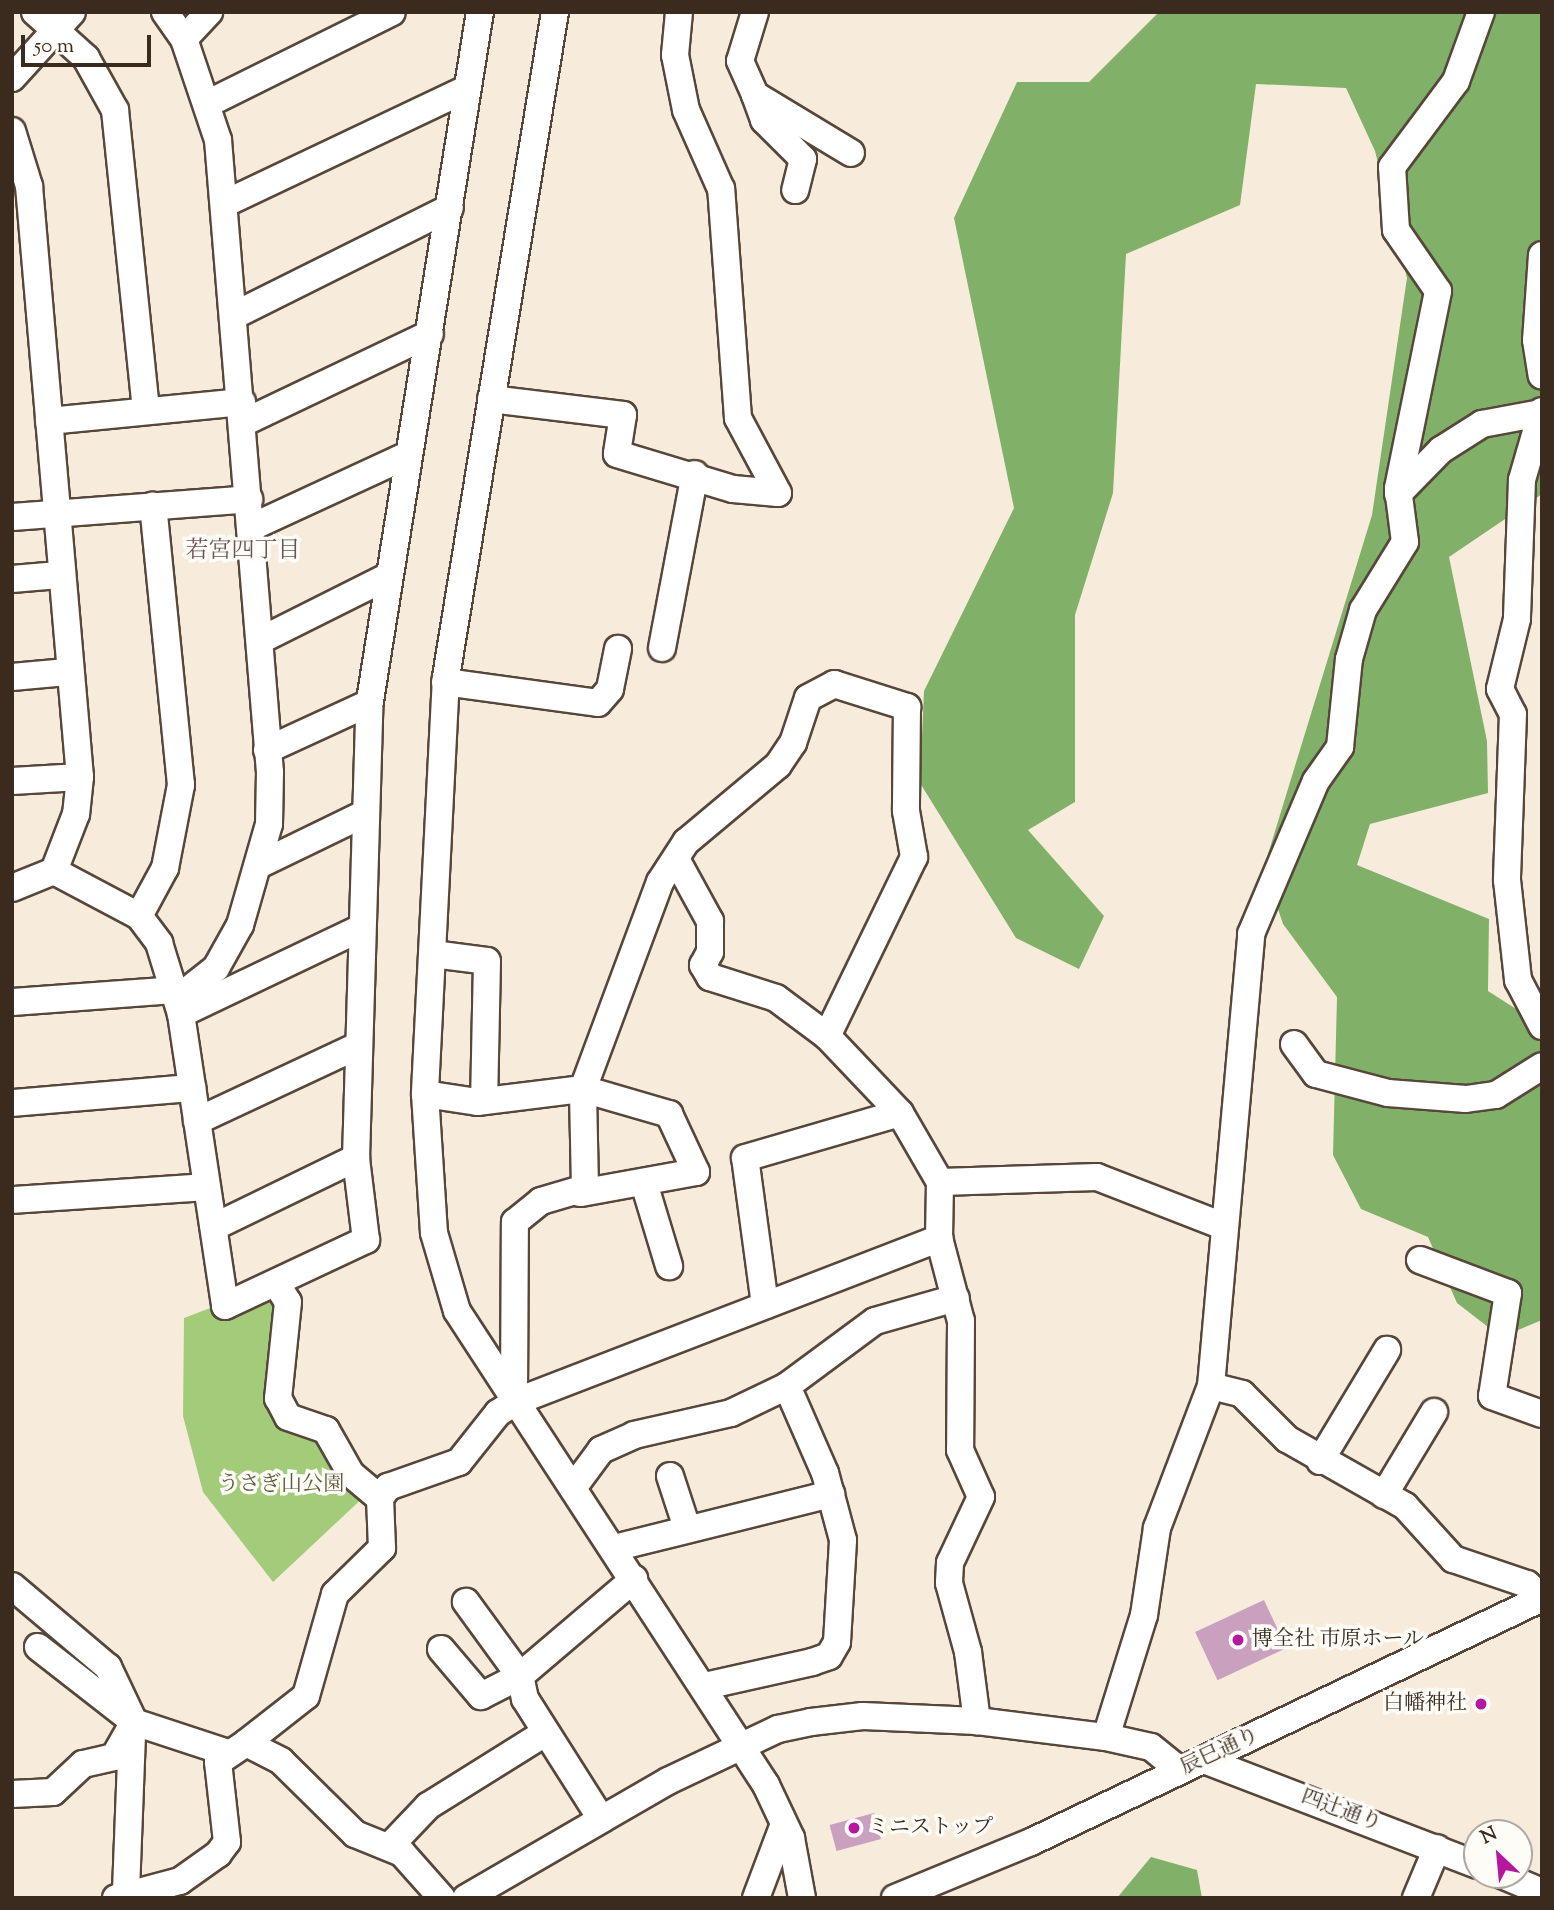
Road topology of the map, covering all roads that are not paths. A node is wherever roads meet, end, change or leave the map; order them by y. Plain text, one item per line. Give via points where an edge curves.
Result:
1 (36, 12) edge
2 (165, 12) edge
3 (209, 12) edge
4 (392, 12) edge
5 (480, 12) edge
6 (555, 12) edge
7 (679, 12) edge
8 (755, 12) edge
9 (1481, 12) edge
10 (65, 20) edge
11 (184, 39) junction
12 (12, 79) edge
13 (466, 89) junction
14 (755, 95) junction
15 (209, 103) junction
16 (12, 131) edge
17 (851, 153) dead end
18 (795, 190) dead end
19 (226, 203) junction
20 (450, 208) junction
21 (1542, 255) edge
22 (235, 315) junction
23 (430, 334) junction
24 (1542, 376) edge
25 (491, 399) junction
26 (146, 410) junction
27 (243, 412) junction
28 (1541, 412) edge
29 (49, 421) junction
30 (408, 455) junction
31 (695, 474) junction
32 (1398, 494) junction
33 (249, 499) junction
34 (153, 505) junction
35 (55, 513) junction
36 (12, 517) edge
37 (252, 527) junction
38 (59, 575) junction
39 (387, 577) junction
40 (12, 579) edge
41 (261, 640) junction
42 (662, 648) dead end
43 (618, 649) dead end
44 (67, 673) junction
45 (12, 677) edge
46 (445, 682) junction
47 (369, 703) junction
48 (267, 750) junction
49 (80, 777) junction
50 (12, 781) edge
51 (364, 814) junction
52 (676, 859) junction
53 (261, 864) junction
54 (54, 871) junction
55 (12, 888) edge
56 (139, 916) junction
57 (359, 929) junction
58 (433, 954) junction
59 (178, 1001) junction
60 (12, 1002) edge
61 (1542, 1026) edge
62 (827, 1036) junction
63 (1294, 1044) dead end
64 (357, 1046) junction
65 (1542, 1066) edge
66 (192, 1088) junction
67 (583, 1089) junction
68 (425, 1094) junction
69 (484, 1101) junction
70 (12, 1103) edge
71 (900, 1113) junction
72 (197, 1121) junction
73 (356, 1158) junction
74 (940, 1182) junction
75 (644, 1183) junction
76 (206, 1187) junction
77 (580, 1193) junction
78 (12, 1200) edge
79 (1222, 1225) junction
80 (214, 1227) junction
81 (939, 1238) junction
82 (1420, 1260) dead end
83 (669, 1266) dead end
84 (276, 1283) junction
85 (956, 1298) junction
86 (765, 1305) junction
87 (1387, 1350) dead end
88 (1211, 1385) junction
89 (787, 1386) junction
90 (515, 1402) junction
91 (1434, 1412) dead end
92 (1542, 1414) edge
93 (1320, 1461) junction
94 (670, 1476) dead end
95 (573, 1488) junction
96 (831, 1494) junction
97 (1384, 1495) junction
98 (380, 1498) junction
99 (687, 1528) junction
100 (614, 1548) junction
101 (634, 1579) junction
102 (12, 1586) edge
103 (1542, 1598) edge
104 (466, 1602) dead end
105 (38, 1647) dead end
106 (441, 1649) dead end
107 (520, 1676) junction
108 (705, 1686) junction
109 (977, 1721) junction
110 (134, 1722) junction
111 (545, 1733) junction
112 (1105, 1737) junction
113 (743, 1744) junction
114 (236, 1747) junction
115 (1203, 1760) junction
116 (1179, 1770) junction
117 (12, 1794) edge
118 (600, 1817) junction
119 (784, 1824) junction
120 (388, 1847) junction
121 (1437, 1848) junction
122 (1463, 1859) edge
123 (121, 1894) edge
124 (442, 1898) edge
125 (466, 1898) edge
126 (756, 1898) edge
127 (802, 1898) edge
128 (895, 1898) edge
129 (1416, 1898) edge

1 - 10 street
2 - 11 street
3 - 11 street
4 - 15 street
5 - 13 street
6 - 25 street
7 - 31 street via 675,55 686,110 721,189 738,418 778,494 733,489
8 - 14 street via 740,61
9 - 32 street via 1456,81 1392,167 1396,230 1438,291
10 - 12 street
10 - 26 street via 115,110
11 - 15 street
13 - 19 street
13 - 20 street
14 - 17 street
14 - 18 street via 764,120 803,159
15 - 19 street
16 - 29 street via 29,186
19 - 22 street
20 - 22 street
20 - 23 street
21 - 24 street via 1536,340
22 - 27 street
23 - 27 street
23 - 30 street
25 - 31 street via 623,415 617,454
25 - 46 street
26 - 27 street
26 - 29 street
27 - 33 street
28 - 32 street via 1482,424 1441,450
28 - 61 street via 1522,480 1517,619 1500,689 1513,714 1507,880 1518,980
29 - 35 street
30 - 37 street
30 - 39 street
31 - 42 street
32 - 79 street via 1405,542 1363,610 1349,659 1340,747 1316,781 1251,934
33 - 34 street
33 - 37 street
34 - 35 street
34 - 56 street via 181,785 165,868
35 - 36 street
35 - 38 street
37 - 41 street
38 - 40 street
38 - 44 street
39 - 41 street
39 - 47 street
41 - 48 street
43 - 46 street via 610,689 598,703
44 - 45 street
44 - 49 street
46 - 58 street
47 - 48 street
47 - 51 street
48 - 53 street via 270,824
49 - 50 street
49 - 54 street via 76,814
51 - 53 street
51 - 57 street
52 - 62 street via 710,921 710,952 703,965 710,977 776,998
52 - 62 street via 721,811 778,765 793,743 808,698 821,687 834,684 907,707 912,866
52 - 67 street via 660,882
53 - 59 street via 240,925 216,968
54 - 55 street
54 - 56 street
56 - 59 street via 159,943
57 - 59 street
57 - 64 street
58 - 68 street
58 - 69 street via 487,961
59 - 60 street
59 - 66 street
62 - 71 street
63 - 65 street via 1316,1074 1388,1093 1466,1100 1496,1095
64 - 72 street
64 - 73 street
66 - 70 street
66 - 72 street
67 - 69 street
67 - 75 street via 669,1114 696,1172
67 - 77 street via 589,1178
68 - 69 street
68 - 90 street via 438,1262 457,1311
71 - 74 street
71 - 86 street via 746,1158
72 - 76 street
73 - 80 street
73 - 84 street via 366,1240
74 - 79 street via 1097,1177
74 - 81 street
75 - 77 street
75 - 83 street
76 - 78 street
76 - 80 street
77 - 90 street via 541,1201 515,1222 510,1363
79 - 88 street
80 - 84 street via 226,1306
81 - 85 street
81 - 86 street
82 - 92 street via 1507,1293 1492,1396
84 - 98 street via 288,1302 278,1398 288,1417 326,1430 351,1474
85 - 89 street via 875,1321
85 - 109 street via 960,1450 981,1497 950,1563 949,1583 968,1652
86 - 90 street
87 - 93 street
88 - 93 street via 1242,1394 1287,1439
88 - 112 street via 1157,1528 1144,1615
89 - 95 street via 731,1413 634,1435 601,1450
89 - 96 street
90 - 95 street
90 - 98 street via 498,1413 459,1462 388,1487
91 - 97 street
93 - 97 street
94 - 99 street
95 - 100 street
96 - 99 street
96 - 108 street via 843,1540 837,1642 829,1656
97 - 103 street via 1405,1506 1453,1559 1527,1584
98 - 114 street via 382,1548 335,1594 306,1696
99 - 100 street
100 - 101 street
101 - 107 street
101 - 108 street
102 - 110 street via 108,1667
103 - 115 street, 辰巳通り
104 - 107 street
105 - 110 street
106 - 107 street via 481,1696
107 - 111 street via 525,1699
108 - 113 street
109 - 112 street
109 - 113 street via 863,1716 778,1729
110 - 114 street
110 - 117 street via 114,1757 83,1765 53,1792
110 - 123 street
111 - 118 street
111 - 120 street via 428,1806
112 - 116 street via 1151,1747
113 - 118 street
113 - 119 street
114 - 120 street via 281,1761 355,1833
114 - 123 street via 218,1762 226,1842 206,1867 180,1881
115 - 116 street, 辰巳通り
115 - 121 street, 四辻通り
116 - 128 street, 辰巳通り via 1018,1848
118 - 125 street
119 - 126 street
119 - 127 street
120 - 124 street via 416,1866
121 - 122 street, 四辻通り
121 - 129 street

